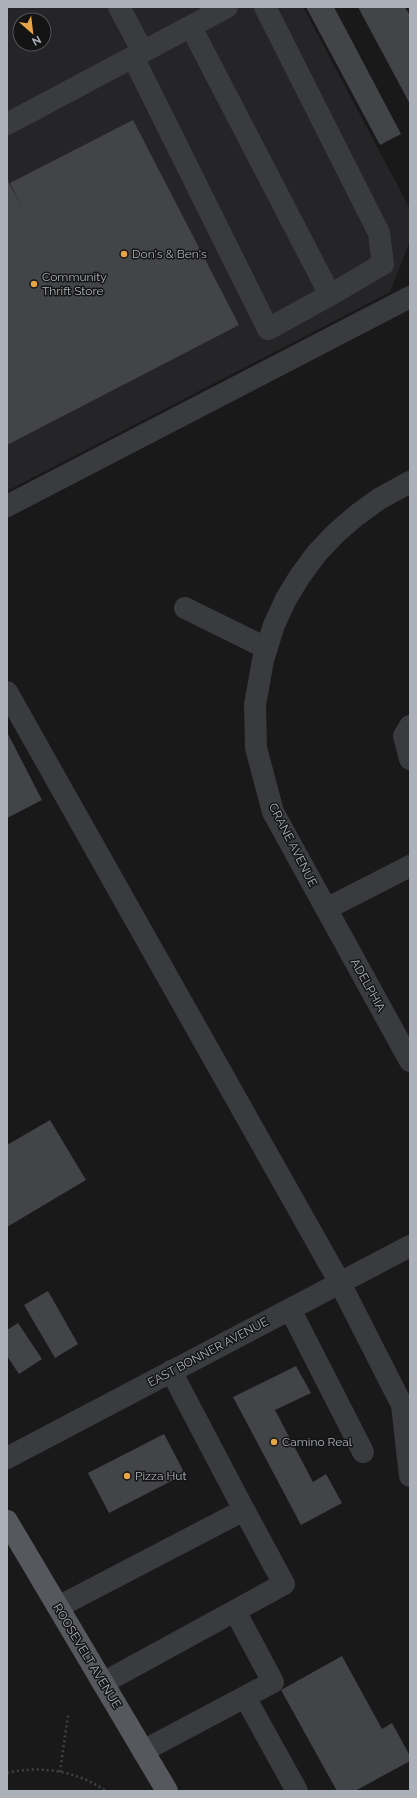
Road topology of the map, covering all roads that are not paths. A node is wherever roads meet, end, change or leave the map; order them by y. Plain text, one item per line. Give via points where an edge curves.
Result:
1 (119, 7) edge
2 (227, 7) edge
3 (266, 7) edge
4 (190, 27) junction
5 (138, 55) junction
6 (7, 124) edge
7 (330, 295) junction
8 (410, 297) edge
9 (410, 482) edge
10 (7, 506) edge
11 (185, 608) dead end
12 (266, 648) junction
13 (7, 692) edge
14 (410, 726) edge
15 (410, 759) edge
16 (410, 866) edge
17 (326, 910) junction
18 (409, 1059) edge
19 (410, 1246) edge
20 (340, 1283) junction
21 (290, 1309) junction
22 (171, 1371) junction
23 (363, 1452) dead end
24 (7, 1458) edge
25 (410, 1476) edge
26 (244, 1510) junction
27 (7, 1521) edge
28 (58, 1607) junction
29 (235, 1611) junction
30 (103, 1683) junction
31 (245, 1697) junction
32 (143, 1751) junction
33 (167, 1791) edge
34 (297, 1791) edge

1 - 5 street
2 - 4 street
3 - 7 street via 379,233 382,264
4 - 5 street
4 - 7 street
5 - 6 street
5 - 7 street via 268,329
8 - 10 street
9 - 12 street, CRANE AVENUE via 357,515 317,554 286,599
11 - 12 street
12 - 17 street, CRANE AVENUE via 255,706 256,748 273,812
13 - 20 street
14 - 15 street via 404,736
16 - 17 street
17 - 18 street, ADELPHIA
19 - 20 street, EAST BONNER AVENUE
20 - 21 street, EAST BONNER AVENUE
20 - 25 street via 402,1405
21 - 22 street, EAST BONNER AVENUE
21 - 23 street
22 - 24 street, EAST BONNER AVENUE
22 - 26 street
26 - 28 street
26 - 29 street via 284,1584
27 - 28 main road, ROOSEVELT AVENUE
28 - 30 main road, ROOSEVELT AVENUE
29 - 30 street
29 - 31 street via 273,1682
30 - 32 main road, ROOSEVELT AVENUE
31 - 32 street
31 - 34 street
32 - 33 main road, ROOSEVELT AVENUE

